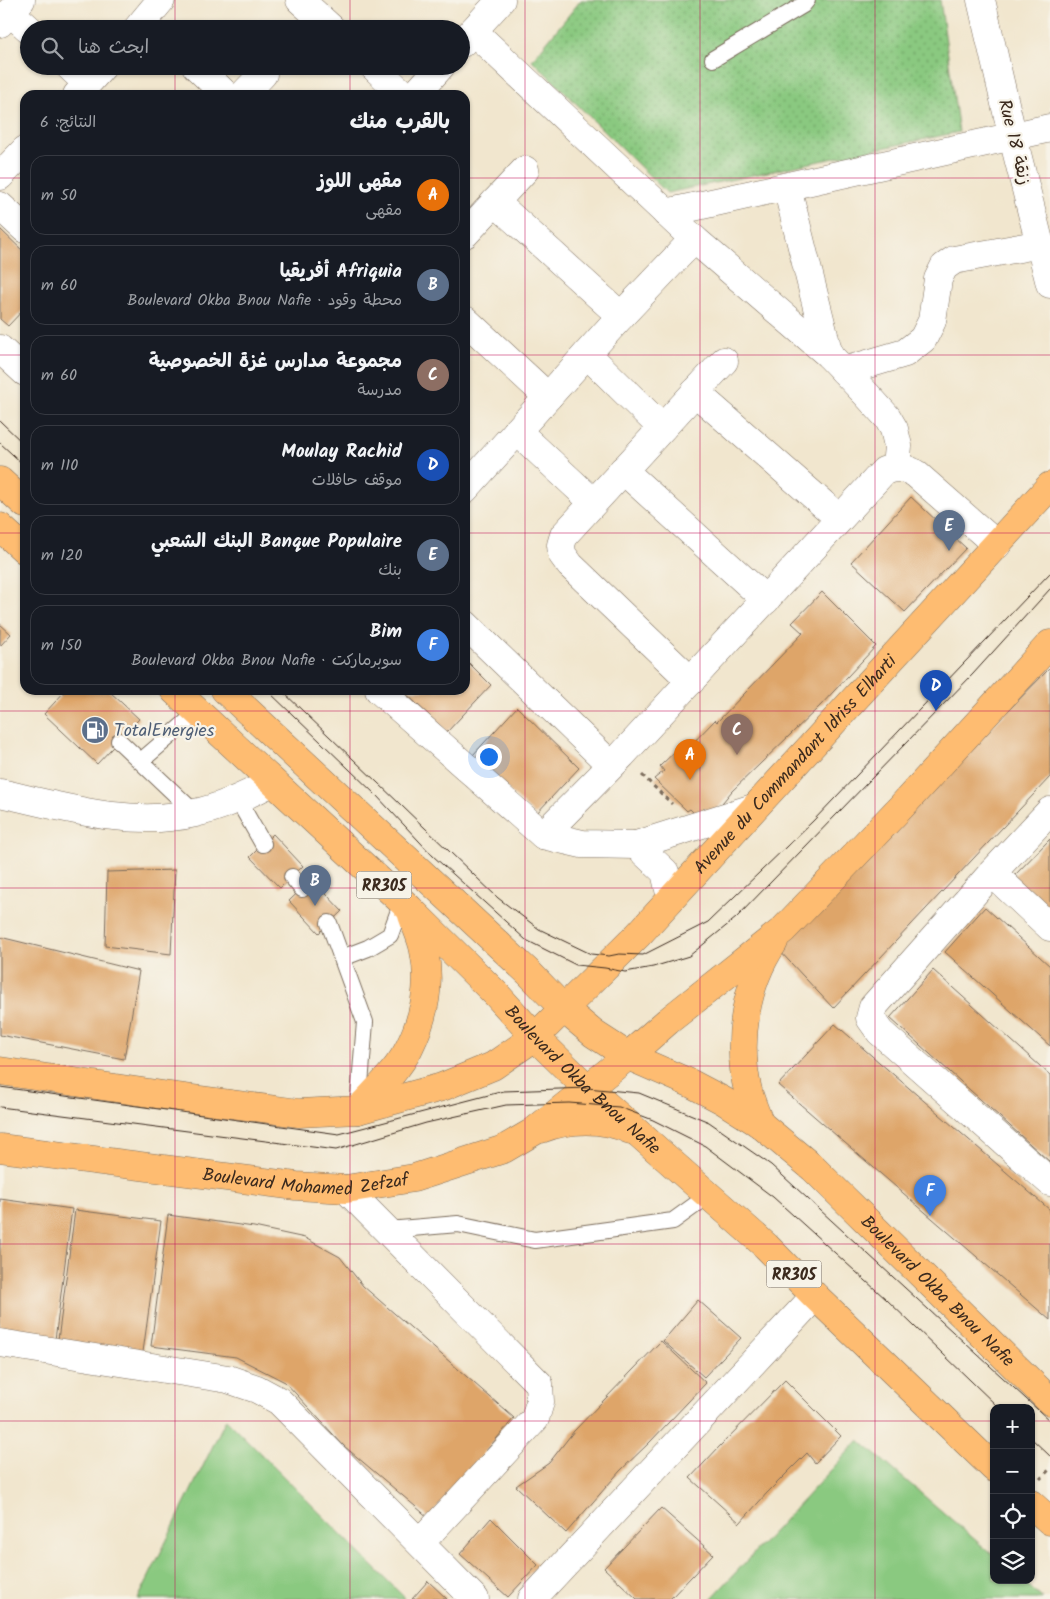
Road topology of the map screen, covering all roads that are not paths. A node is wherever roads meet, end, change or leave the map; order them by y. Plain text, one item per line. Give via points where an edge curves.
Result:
1 (300, 0) edge
2 (501, 0) edge
3 (807, 0) edge
4 (981, 0) edge
5 (322, 20) edge
6 (470, 34) edge
7 (470, 40) edge
8 (713, 59) dead end
9 (205, 75) edge
10 (262, 75) edge
11 (383, 75) edge
12 (433, 75) edge
13 (221, 90) edge
14 (248, 90) edge
15 (399, 90) edge
16 (419, 90) edge
17 (1050, 128) edge
18 (1013, 138) junction
19 (20, 155) edge
20 (525, 170) dead end
21 (0, 176) edge
22 (787, 187) junction
23 (495, 202) junction
24 (0, 206) edge
25 (666, 213) junction
26 (20, 224) edge
27 (470, 229) edge
28 (694, 239) junction
29 (1041, 244) junction
30 (1050, 284) edge
31 (621, 316) junction
32 (470, 325) edge
33 (0, 349) edge
34 (587, 354) junction
35 (724, 361) dead end
36 (836, 363) junction
37 (20, 367) edge
38 (696, 392) junction
39 (548, 397) junction
40 (662, 428) junction
41 (518, 431) junction
42 (896, 467) junction
43 (623, 470) junction
44 (470, 477) edge
45 (0, 481) edge
46 (1050, 486) edge
47 (20, 499) edge
48 (593, 502) junction
49 (839, 518) junction
50 (0, 527) edge
51 (20, 545) edge
52 (997, 545) junction
53 (766, 600) junction
54 (470, 629) edge
55 (1050, 644) edge
56 (691, 681) junction
57 (179, 695) edge
58 (230, 695) edge
59 (386, 695) edge
60 (198, 712) junction
61 (120, 741) dead end
62 (616, 760) junction
63 (141, 761) junction
64 (272, 782) junction
65 (0, 793) edge
66 (238, 800) junction
67 (753, 808) junction
68 (1050, 811) edge
69 (195, 813) junction
70 (543, 835) junction
71 (263, 844) dead end
72 (636, 845) junction
73 (992, 874) junction
74 (671, 898) junction
75 (406, 905) junction
76 (329, 923) dead end
77 (1050, 927) edge
78 (783, 930) junction
79 (342, 958) junction
80 (564, 1009) junction
81 (536, 1036) junction
82 (628, 1056) junction
83 (0, 1071) edge
84 (587, 1088) junction
85 (358, 1110) junction
86 (760, 1124) junction
87 (533, 1132) junction
88 (643, 1136) junction
89 (0, 1148) edge
90 (1050, 1182) edge
91 (346, 1189) junction
92 (709, 1196) junction
93 (388, 1230) junction
94 (815, 1296) junction
95 (0, 1343) edge
96 (1050, 1401) edge
97 (990, 1464) edge
98 (1035, 1508) edge
99 (1050, 1521) edge
100 (420, 1542) junction
101 (475, 1599) edge
102 (532, 1599) edge

1 - 5 street
2 - 6 street
3 - 8 lane
4 - 18 street, Rue 18 زنقة
7 - 25 street
9 - 13 street
10 - 14 street
11 - 15 street
12 - 16 street
17 - 18 street
18 - 22 street
18 - 29 street, Rue 18 زنقة
19 - 21 street
20 - 23 street
22 - 25 street
22 - 36 street
23 - 27 street
23 - 31 street
24 - 26 street
25 - 28 street
28 - 31 street
28 - 36 street
29 - 30 street, Rue 18 زنقة
29 - 36 street via 954,260 944,267 938,278 932,321 923,339 905,353
31 - 34 street
32 - 39 street
33 - 37 street
34 - 39 street
34 - 40 street
35 - 38 street
36 - 42 street via 888,417 898,446
38 - 40 street
38 - 49 street
39 - 41 street
40 - 43 street
41 - 44 street
41 - 48 street
42 - 49 street via 878,476
42 - 52 street via 916,474
43 - 48 street
43 - 53 street
45 - 47 main road
46 - 52 main road, Avenue du Commandant Idriss Elharti
48 - 56 street via 564,535 562,554
49 - 53 street
50 - 51 main road
52 - 67 main road, Avenue du Commandant Idriss Elharti
53 - 56 street
54 - 62 street
55 - 78 main road
56 - 62 street
57 - 60 main road, Boulevard Okba Bnou Nafie / RR305
58 - 80 main road, Boulevard Okba Bnou Nafie / RR305
59 - 70 street
60 - 63 lane
60 - 64 main road, Boulevard Okba Bnou Nafie / RR305
61 - 63 lane
62 - 70 street
63 - 69 lane
64 - 66 street
64 - 75 main road, Boulevard Okba Bnou Nafie / RR305
65 - 69 street via 126,818 161,818
66 - 69 street
66 - 71 lane
67 - 72 street
67 - 74 main road, Avenue du Commandant Idriss Elharti
68 - 73 street
70 - 72 street via 582,844
72 - 74 street via 665,872
73 - 77 street
73 - 90 street via 873,1007 870,1018 880,1032
74 - 80 main road, Avenue du Commandant Idriss Elharti
75 - 79 lane via 390,936
75 - 81 main road, Boulevard Okba Bnou Nafie / RR305
75 - 85 main road via 424,950 428,982 422,1016 409,1050
76 - 79 lane
78 - 82 main road
78 - 86 main road via 765,955 752,988 744,1022 744,1066 748,1091
79 - 85 lane via 365,1022
80 - 81 main road, Avenue du Commandant Idriss Elharti
80 - 82 main road, Boulevard Okba Bnou Nafie / RR305
81 - 84 main road, Boulevard Okba Bnou Nafie / RR305
81 - 85 main road via 493,1066 442,1087
82 - 84 main road
82 - 86 main road, Boulevard Okba Bnou Nafie / RR305 via 690,1083
83 - 85 main road via 299,1113
84 - 87 main road, Boulevard Mohamed Zefzaf
84 - 88 main road, Boulevard Okba Bnou Nafie / RR305
86 - 96 main road, Boulevard Okba Bnou Nafie / RR305 via 813,1168
87 - 88 main road via 550,1125 588,1120 626,1128
87 - 91 main road, Boulevard Mohamed Zefzaf via 504,1149 414,1178
88 - 92 main road, Boulevard Okba Bnou Nafie / RR305
89 - 91 main road, Boulevard Mohamed Zefzaf via 286,1185
91 - 93 street
92 - 93 lane via 673,1222 536,1240 458,1224
92 - 94 main road, Boulevard Okba Bnou Nafie / RR305 via 766,1246
93 - 100 street via 539,1384 540,1402 535,1419
94 - 97 main road, Boulevard Okba Bnou Nafie / RR305
94 - 102 street
95 - 100 street via 228,1379 257,1389 279,1402
98 - 99 main road
100 - 101 street

